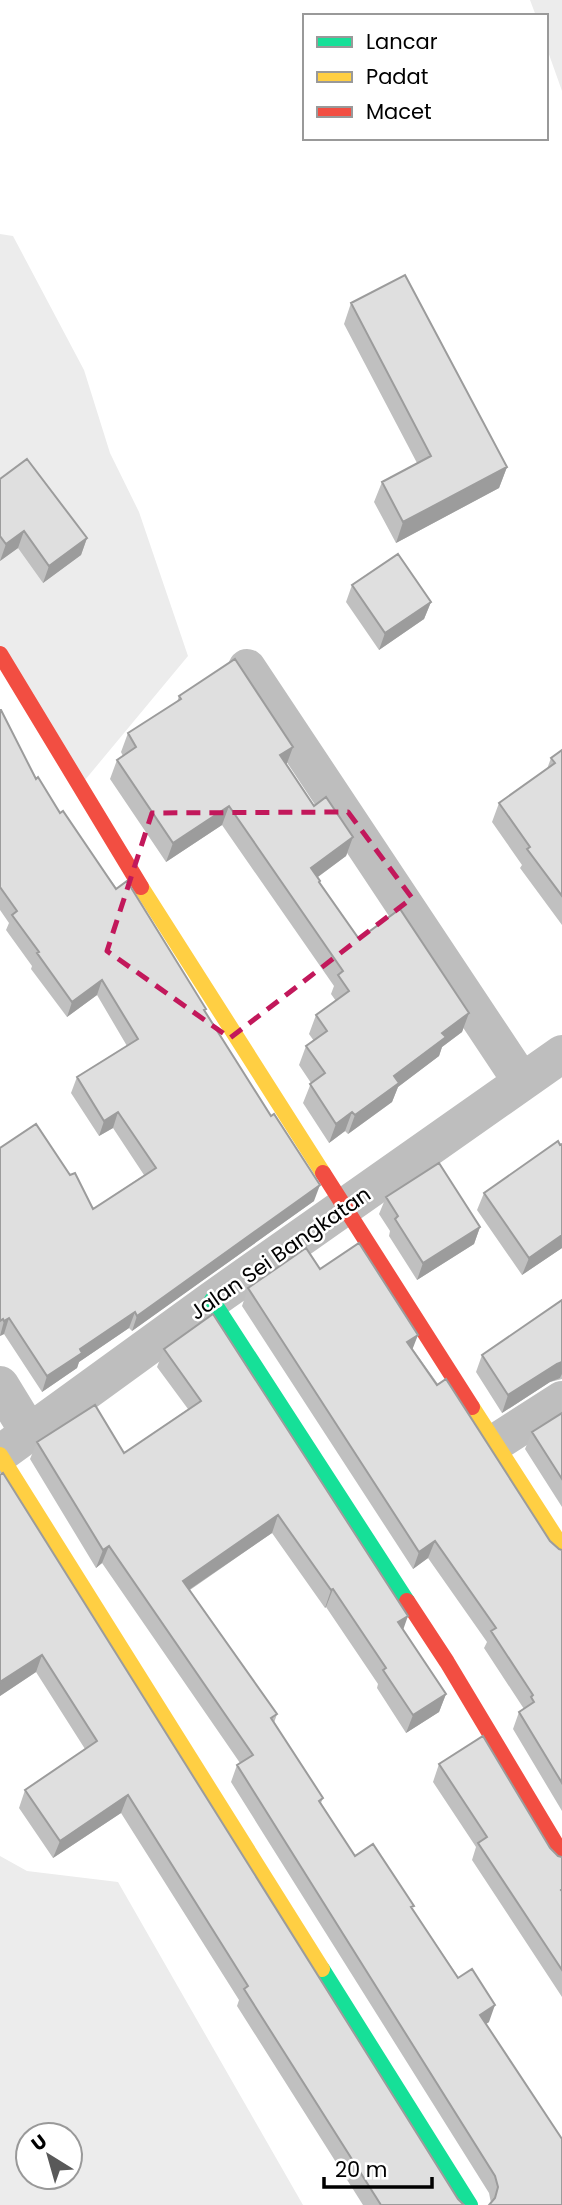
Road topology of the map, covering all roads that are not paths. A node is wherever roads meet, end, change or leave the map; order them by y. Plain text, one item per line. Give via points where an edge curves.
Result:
1 (0, 654) edge
2 (247, 668) dead end
3 (562, 1054) edge
4 (522, 1082) junction
5 (344, 1208) junction
6 (212, 1300) junction
7 (0, 1385) edge
8 (562, 1400) edge
9 (495, 1443) junction
10 (10, 1448) edge
11 (562, 1547) edge
12 (562, 1854) edge
13 (470, 2205) edge

1 - 5 street via 187,962
2 - 4 street
3 - 4 street, Jalan Sei Bangkatan
4 - 5 street, Jalan Sei Bangkatan
5 - 6 street, Jalan Sei Bangkatan
5 - 9 street
6 - 10 street, Jalan Sei Bangkatan
6 - 12 street via 447,1662
7 - 10 street
8 - 9 street
9 - 11 street
10 - 13 street

